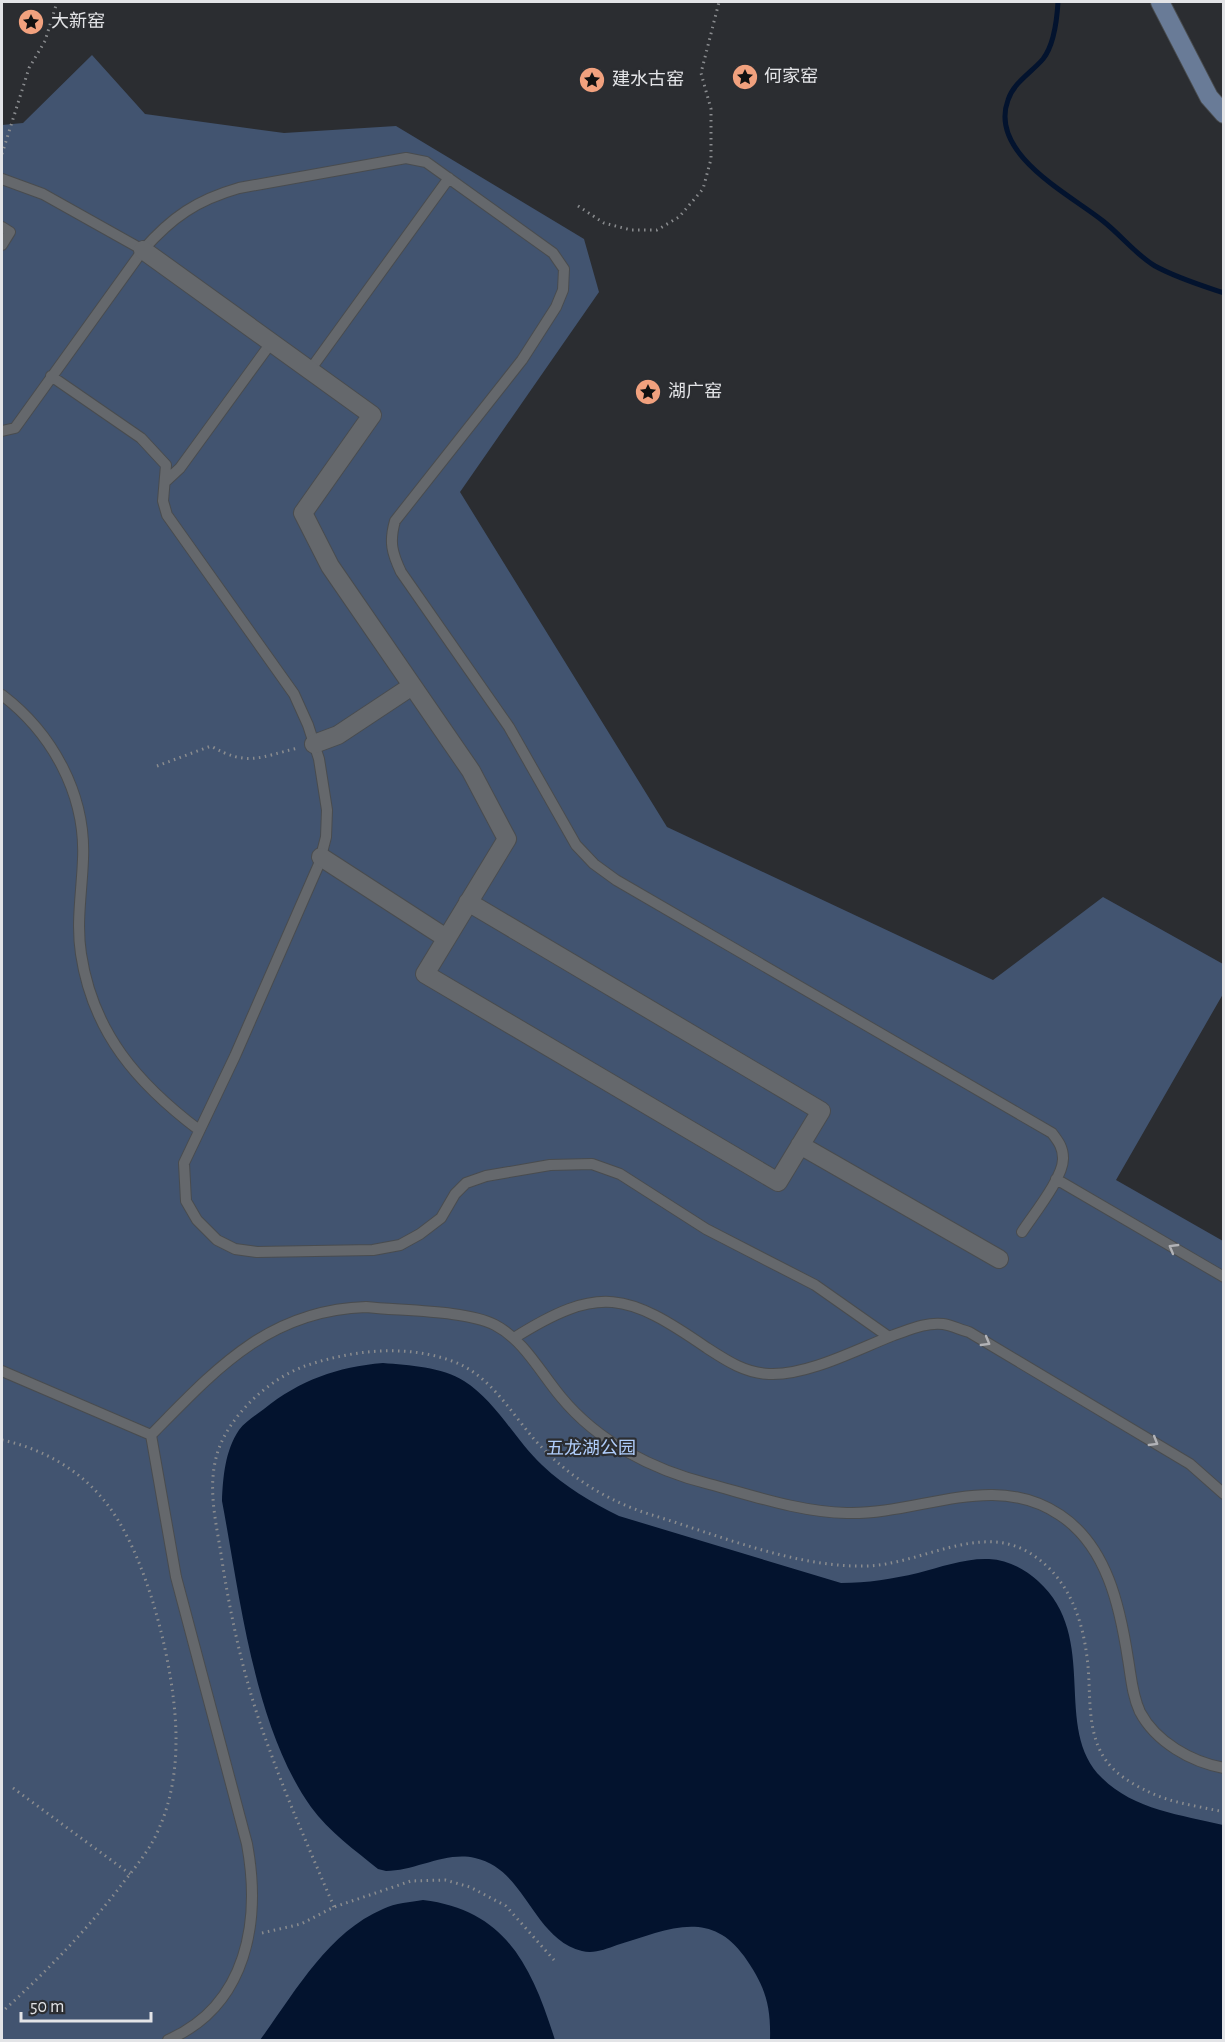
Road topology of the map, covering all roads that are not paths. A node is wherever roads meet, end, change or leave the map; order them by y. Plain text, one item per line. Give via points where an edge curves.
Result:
1 (1160, 2) edge
2 (1224, 114) edge
3 (449, 178) junction
4 (2, 179) edge
5 (2, 227) edge
6 (2, 245) edge
7 (143, 250) junction
8 (271, 343) junction
9 (310, 370) junction
10 (51, 376) junction
11 (2, 431) edge
12 (166, 481) junction
13 (412, 686) junction
14 (2, 695) edge
15 (314, 744) junction
16 (321, 857) junction
17 (468, 902) junction
18 (446, 938) junction
19 (200, 1130) junction
20 (800, 1146) junction
21 (1056, 1179) junction
22 (1022, 1232) dead end
23 (999, 1259) dead end
24 (1224, 1277) edge
25 (889, 1337) junction
26 (514, 1338) junction
27 (2, 1371) edge
28 (151, 1435) junction
29 (1224, 1494) edge
30 (1224, 1768) edge
31 (168, 2040) edge

1 - 2 street via 1209,97
3 - 7 lane via 426,162 406,158 239,188 189,208 166,224
3 - 9 lane
3 - 21 lane via 553,253 564,269 563,290 522,360 395,521 390,537 401,572 509,727 576,844 594,864 1052,1133 1062,1145 1064,1161
4 - 7 lane via 52,199
5 - 6 lane via 10,232
7 - 8 street
7 - 10 lane
8 - 9 street
8 - 12 lane via 180,468
9 - 13 street via 372,415 303,513 330,566
10 - 11 lane via 15,428
10 - 12 lane via 141,438 166,465
12 - 15 lane via 163,501 167,515 294,694
13 - 15 street via 338,735
13 - 17 street via 471,771 507,839
14 - 19 lane via 25,713 50,744 70,782 82,829 84,858 78,916 81,955 98,1012 130,1068 165,1104
15 - 16 lane via 327,810
16 - 18 street
16 - 19 lane
17 - 18 street
17 - 20 street via 821,1111
18 - 20 street via 425,974 778,1182
19 - 25 lane via 184,1163 186,1201 210,1233 235,1249 373,1250 400,1245 441,1218 466,1183 550,1165 592,1164 620,1174 706,1229 815,1285
20 - 23 street
21 - 22 lane
24 -> 21 lane
25 - 26 lane via 795,1372 768,1374 733,1365 651,1312 633,1305 600,1301 579,1305
25 -> 29 lane via 916,1327 943,1324 969,1332 1190,1464
26 - 28 lane via 498,1326 476,1318 366,1308 306,1316 276,1328 230,1358
26 - 30 lane via 589,1425 632,1454 682,1476 829,1512 870,1513 987,1494 1020,1497 1050,1508 1083,1536 1109,1581 1122,1621 1134,1695 1146,1721 1172,1746
27 - 28 lane
28 - 31 lane via 176,1577 248,1852 253,1893 249,1936 237,1973 218,2001 194,2025

